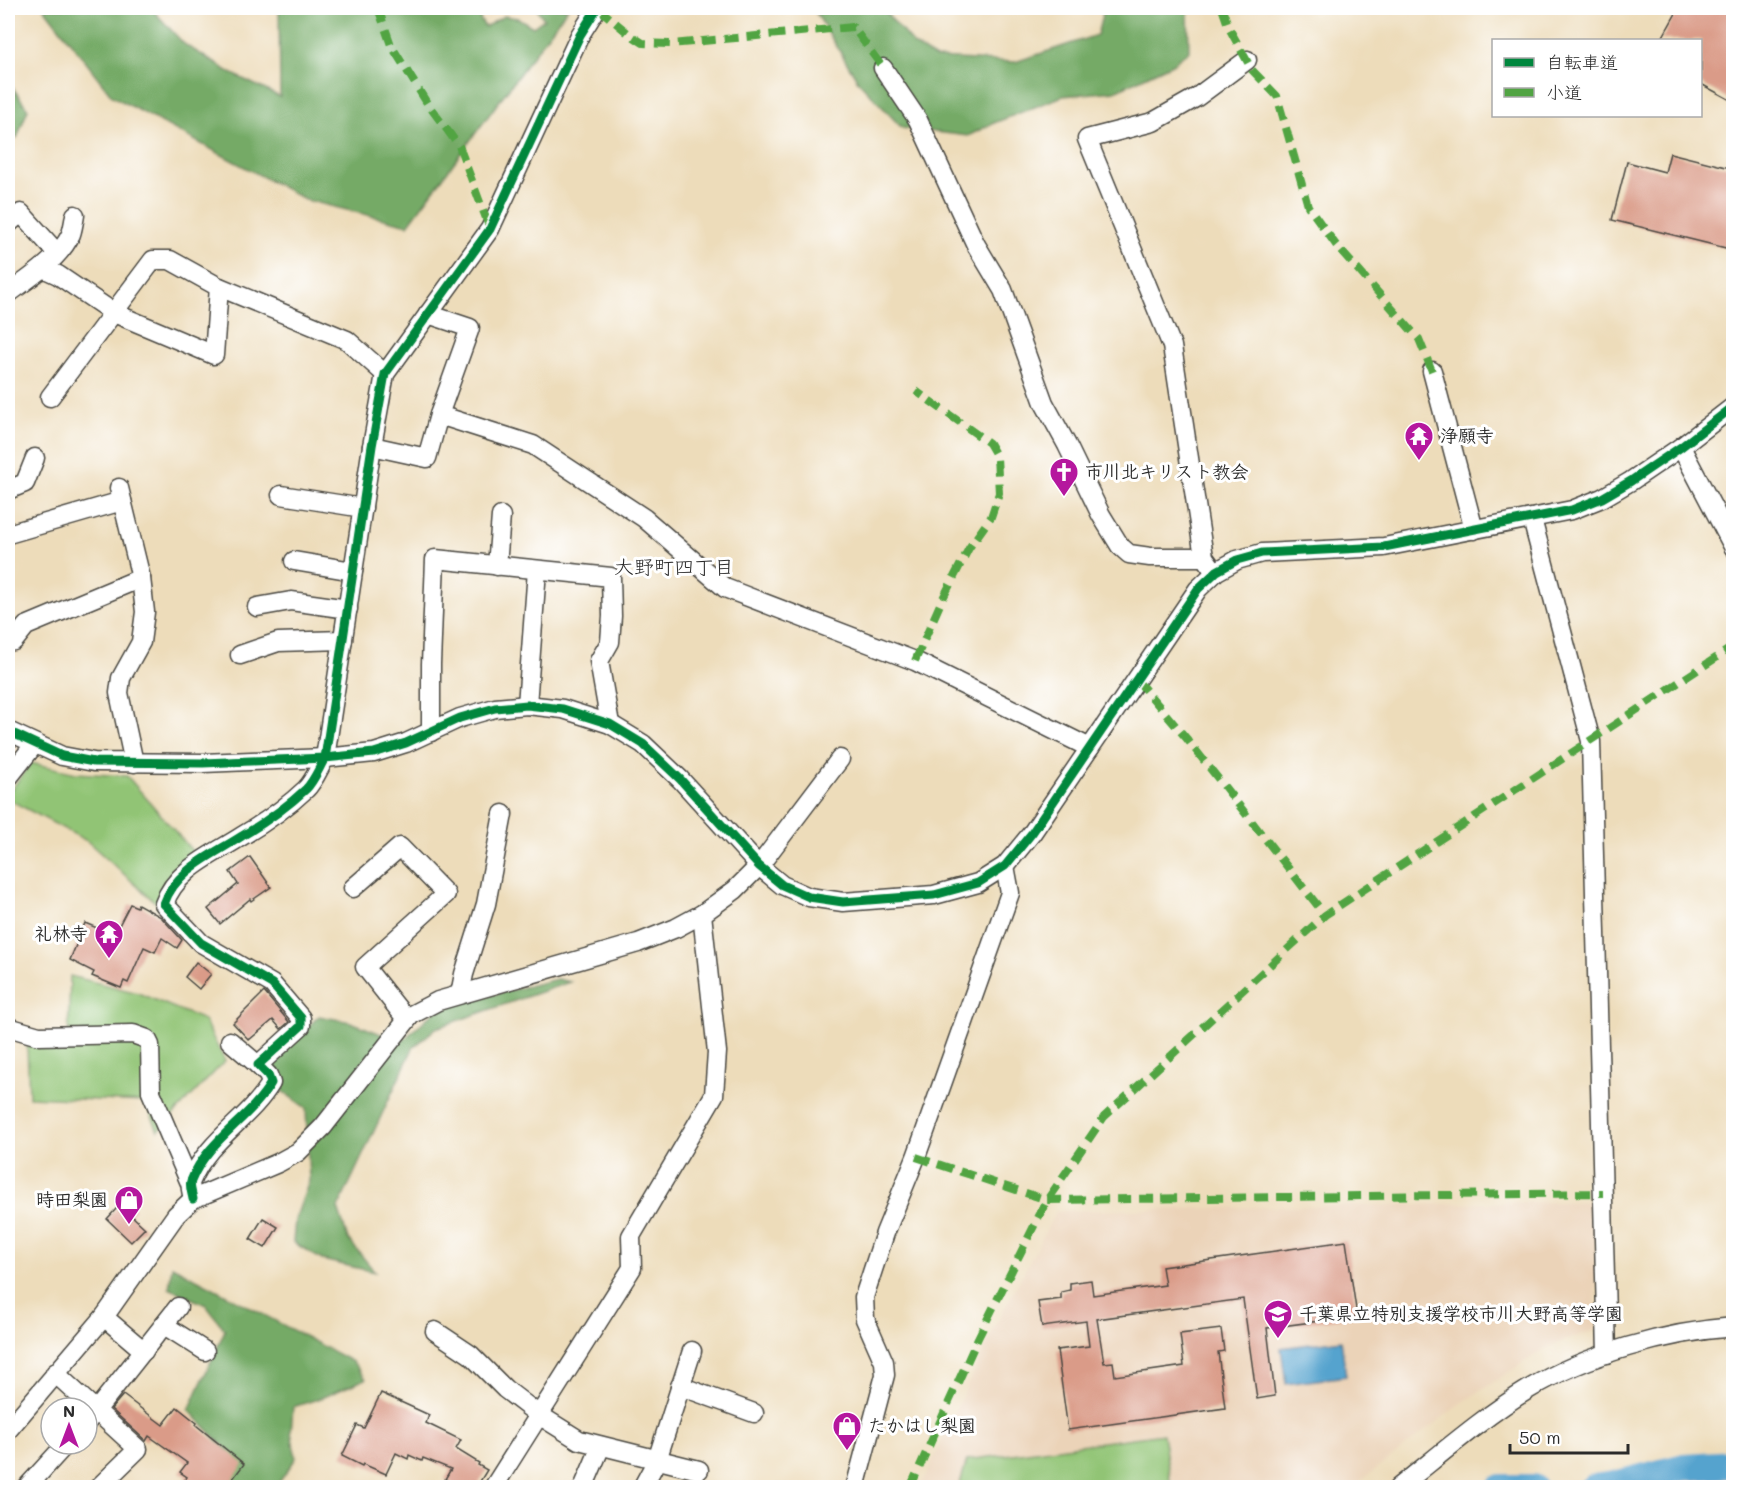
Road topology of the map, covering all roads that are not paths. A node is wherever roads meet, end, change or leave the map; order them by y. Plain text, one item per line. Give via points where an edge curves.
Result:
1 (597, 8) edge
2 (1246, 60) dead end
3 (883, 68) dead end
4 (75, 215) dead end
5 (8, 224) edge
6 (57, 253) junction
7 (43, 268) junction
8 (219, 287) junction
9 (8, 294) edge
10 (114, 313) junction
11 (428, 314) junction
12 (1431, 371) dead end
13 (385, 374) junction
14 (50, 397) dead end
15 (1734, 406) edge
16 (439, 416) junction
17 (372, 446) junction
18 (1681, 447) junction
19 (34, 458) dead end
20 (8, 490) edge
21 (281, 495) dead end
22 (363, 507) junction
23 (501, 516) dead end
24 (1532, 519) junction
25 (1474, 530) junction
26 (8, 534) edge
27 (1734, 548) edge
28 (1204, 557) junction
29 (294, 561) dead end
30 (497, 566) junction
31 (537, 570) junction
32 (353, 571) junction
33 (1215, 572) junction
34 (141, 578) junction
35 (256, 607) dead end
36 (348, 609) junction
37 (343, 640) junction
38 (8, 642) edge
39 (240, 655) dead end
40 (527, 705) junction
41 (610, 724) junction
42 (8, 731) edge
43 (431, 732) junction
44 (34, 745) junction
45 (1090, 748) junction
46 (325, 758) junction
47 (840, 759) dead end
48 (134, 763) junction
49 (8, 778) edge
50 (503, 814) dead end
51 (759, 866) junction
52 (1005, 866) junction
53 (353, 888) dead end
54 (702, 914) junction
55 (460, 994) junction
56 (407, 1020) junction
57 (8, 1027) edge
58 (230, 1041) dead end
59 (258, 1065) junction
60 (191, 1191) junction
61 (178, 1307) dead end
62 (104, 1317) junction
63 (164, 1325) junction
64 (1734, 1327) edge
65 (435, 1331) dead end
66 (144, 1351) junction
67 (205, 1351) dead end
68 (692, 1351) dead end
69 (1607, 1354) junction
70 (55, 1373) junction
71 (681, 1386) junction
72 (74, 1396) edge
73 (99, 1408) edge
74 (754, 1413) dead end
75 (539, 1415) junction
76 (99, 1422) edge
77 (8, 1430) edge
78 (601, 1446) junction
79 (55, 1456) edge
80 (657, 1460) junction
81 (699, 1470) dead end
82 (107, 1485) edge
83 (26, 1488) edge
84 (493, 1488) edge
85 (583, 1488) edge
86 (642, 1488) edge
87 (855, 1488) edge
88 (1398, 1488) edge

1 - 11 street via 580,35 490,229
2 - 28 street via 1197,97 1153,122 1087,139 1172,346
3 - 28 street via 918,120 976,245 1004,290 1044,403 1115,538 1129,554
4 - 6 street via 72,233
5 - 6 street via 21,213
6 - 7 street
7 - 9 street
7 - 10 street
8 - 10 street via 170,260 153,260
8 - 10 street via 214,355
8 - 13 street via 348,340
10 - 14 street
11 - 13 street
11 - 16 street via 470,328
12 - 25 street
13 - 17 street
15 - 18 street
16 - 17 street via 427,458
16 - 45 street via 533,445 644,518 725,588 915,661
17 - 22 street
18 - 24 street via 1602,498
18 - 27 street
19 - 20 street via 25,483
21 - 22 street
22 - 32 street
23 - 30 street
24 - 25 street
24 - 69 street via 1591,741
25 - 33 street via 1384,548 1262,553
26 - 34 street via 120,495
28 - 33 street
29 - 32 street
30 - 31 street
30 - 43 street via 435,559
31 - 40 street
31 - 41 street via 611,577 610,642 599,661
32 - 36 street
33 - 45 street via 1198,589
34 - 38 street via 26,626 14,641
34 - 48 street via 145,612 141,642 121,678 119,693
35 - 36 street via 291,601
36 - 37 street
37 - 39 street via 278,642
37 - 46 street
40 - 41 street via 563,709
40 - 43 street via 495,708
41 - 51 street via 643,744 681,779
42 - 44 street
43 - 46 street via 374,753
44 - 48 street via 94,762
44 - 49 street
45 - 52 street
46 - 48 street
46 - 59 street via 308,788 266,820 207,856 173,884 164,904 201,944 272,984 301,1018 301,1026
47 - 51 street
50 - 55 street via 486,904
51 - 52 street via 782,885 808,897 843,902 934,895 978,883
51 - 54 street
52 - 87 street via 1010,893 864,1297 865,1318 884,1362 885,1374
53 - 56 street via 400,846 446,894 365,967
54 - 55 street via 638,943
54 - 75 street via 717,1052 714,1095 631,1236 632,1268
55 - 56 street via 438,1001
56 - 60 street via 323,1127 298,1152 278,1163
57 - 60 street via 39,1036 132,1034 147,1039 151,1092
58 - 59 street
59 - 60 street via 271,1083 264,1096 206,1155
60 - 62 street
61 - 63 street
62 - 66 street
62 - 70 street
63 - 66 street
63 - 67 street
64 - 69 street via 1661,1339
65 - 75 street via 471,1355 504,1389
66 - 73 street
68 - 71 street
69 - 88 street via 1530,1388
70 - 72 street
70 - 77 street
71 - 74 street
71 - 80 street
75 - 78 street via 579,1440
75 - 84 street
76 - 82 street via 138,1449
78 - 80 street
78 - 85 street
79 - 83 street
80 - 81 street
80 - 86 street

